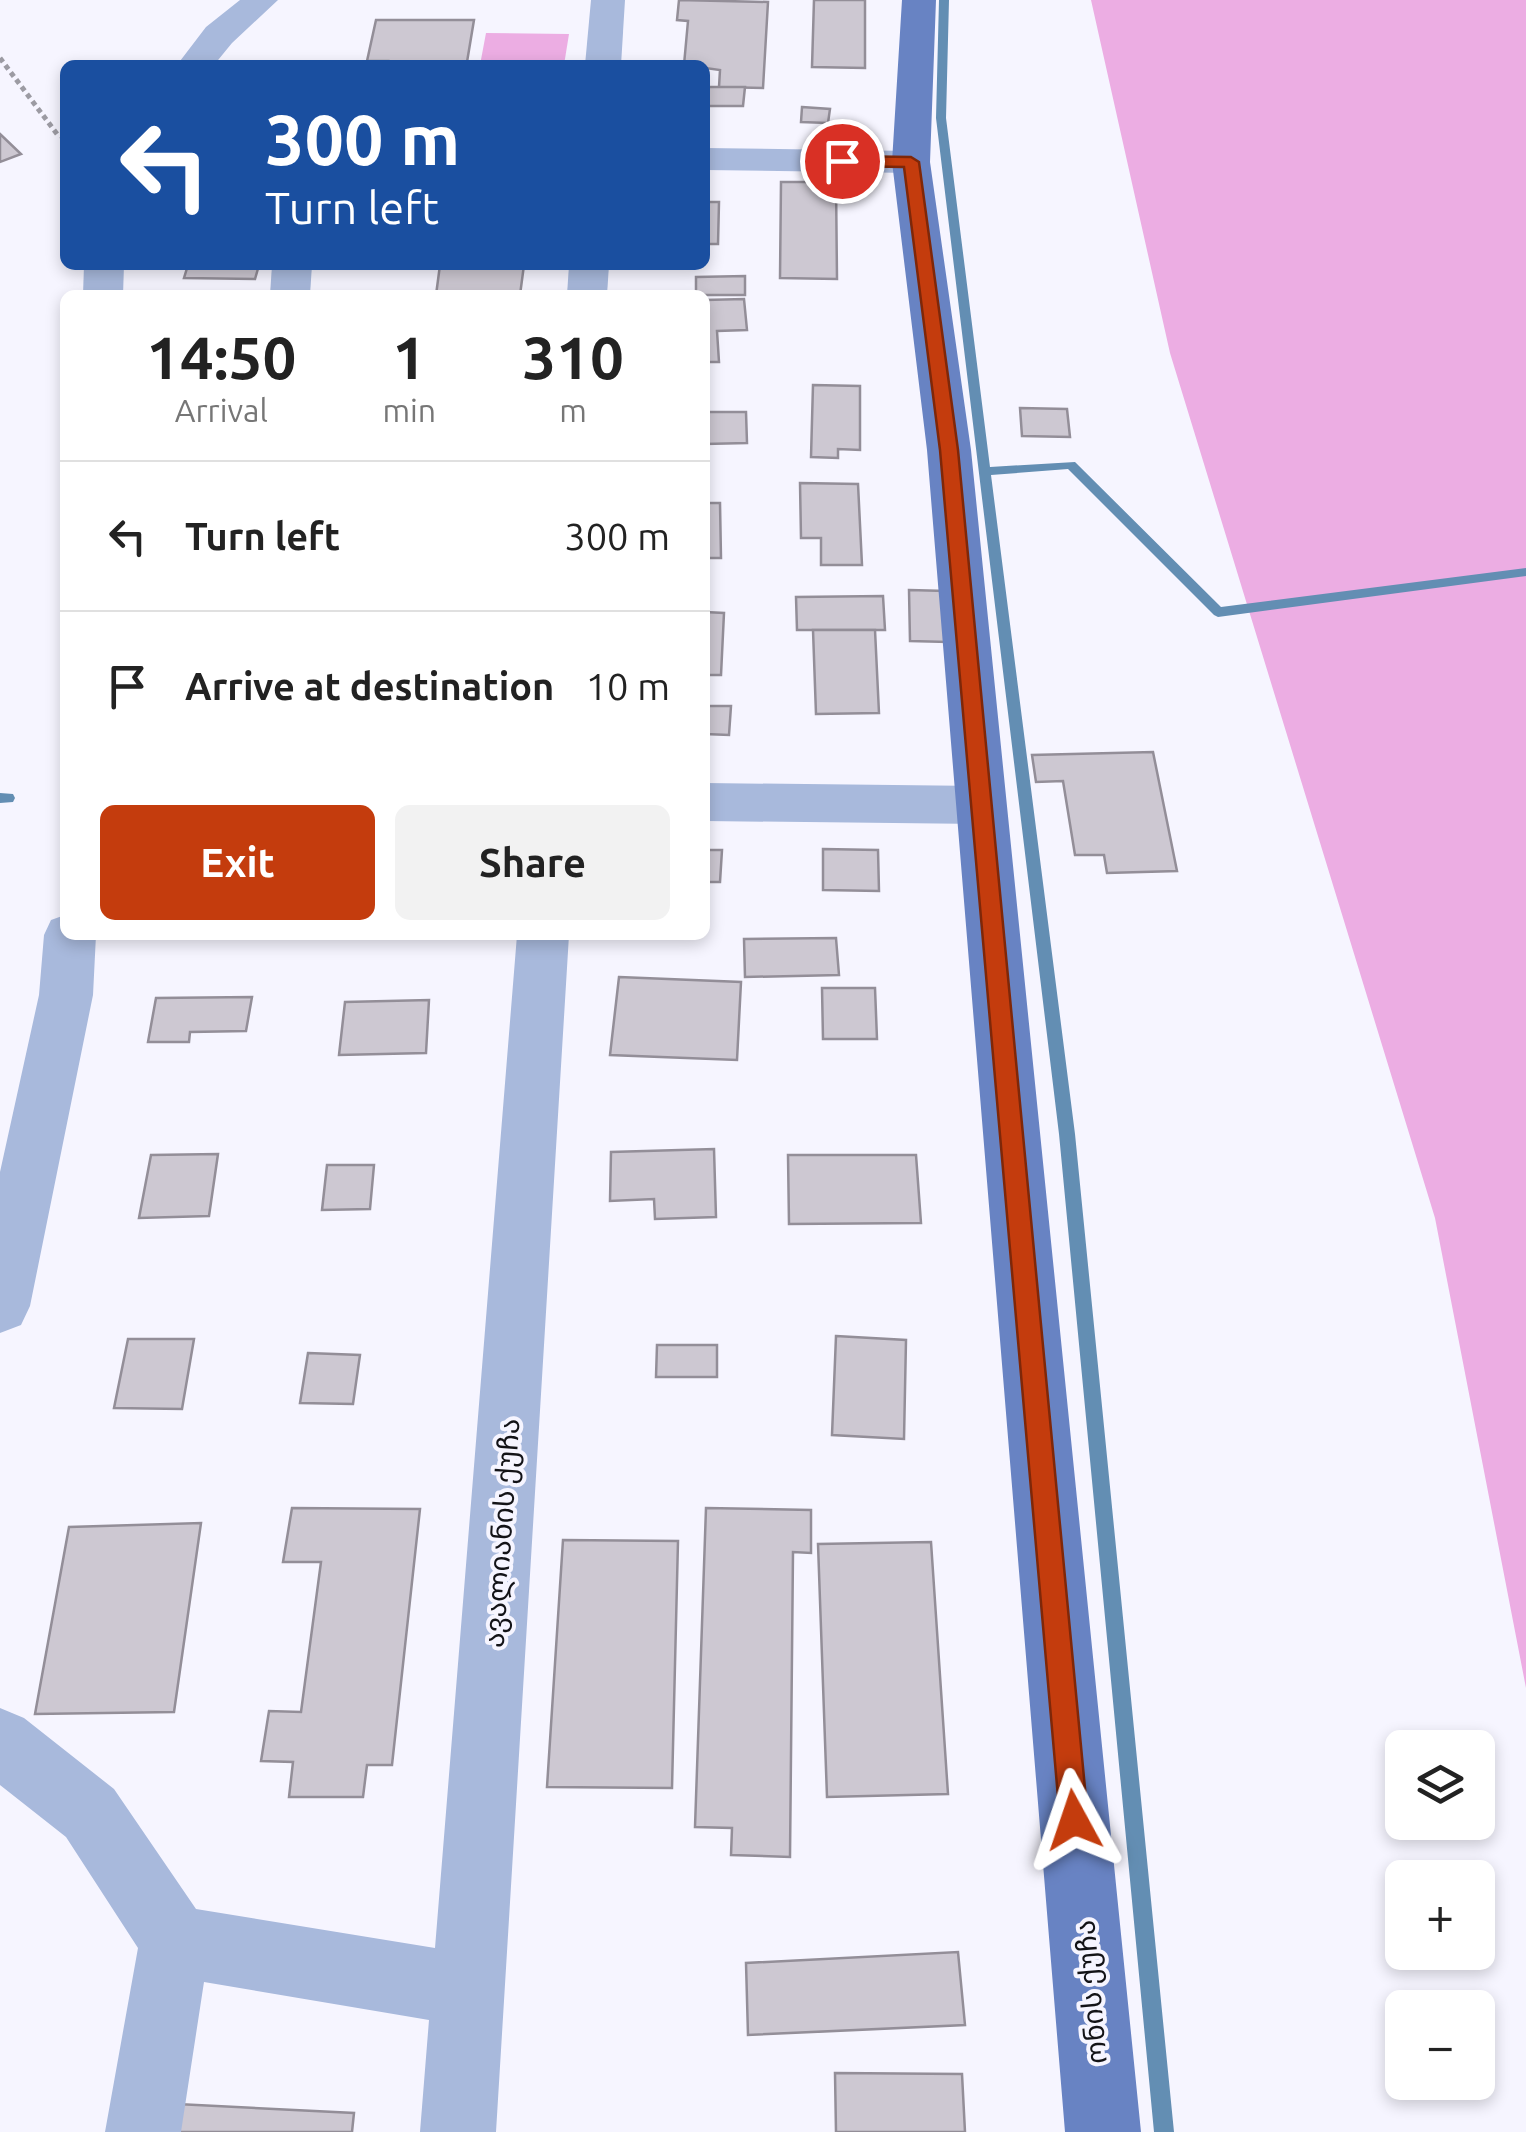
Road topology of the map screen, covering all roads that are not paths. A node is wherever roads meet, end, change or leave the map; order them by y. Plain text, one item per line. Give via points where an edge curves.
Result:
1 (261, 0) edge
2 (608, 0) edge
3 (919, 0) edge
4 (199, 60) edge
5 (603, 60) edge
6 (710, 159) edge
7 (911, 162) junction
8 (710, 802) edge
9 (981, 805) junction
10 (70, 940) edge
11 (543, 940) edge
12 (0, 1306) edge
13 (0, 1742) edge
14 (175, 1941) junction
15 (468, 1990) junction
16 (143, 2132) edge
17 (458, 2132) edge
18 (1103, 2132) edge

1 - 4 street
2 - 5 street
3 - 7 main road, ონის ქუჩა
6 - 7 street
7 - 9 main road, ონის ქუჩა via 949,450
8 - 9 street
9 - 18 main road, ონის ქუჩა
10 - 12 street via 66,995
11 - 15 street, ავალიანის ქუჩა
13 - 14 street via 90,1813
14 - 15 street
14 - 16 street
15 - 17 street, ავალიანის ქუჩა

